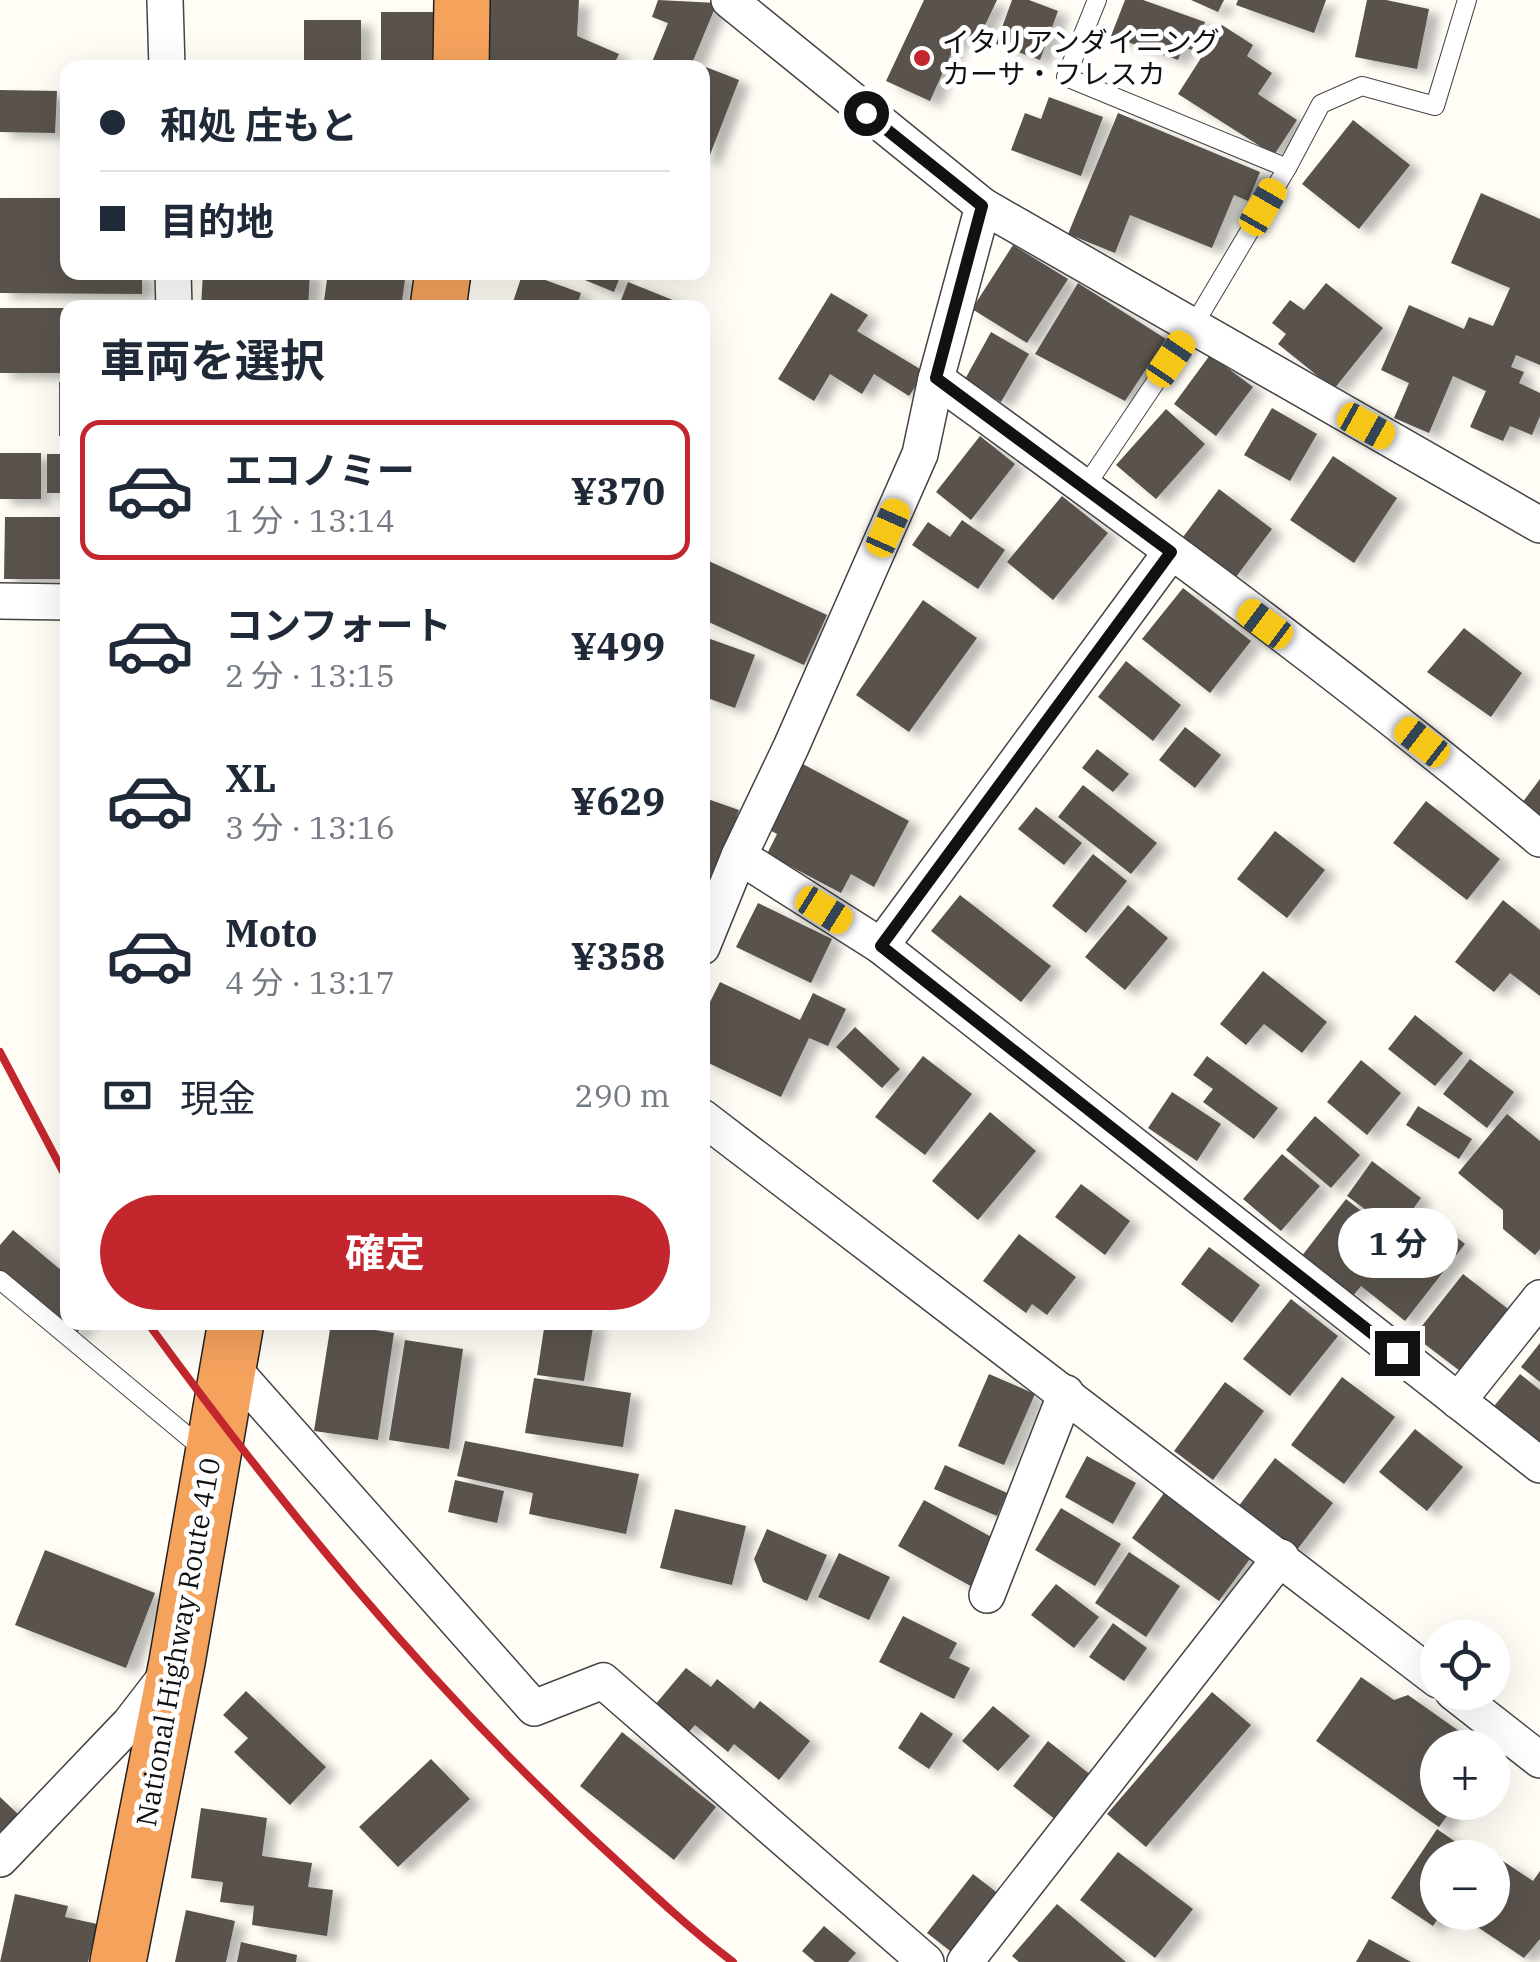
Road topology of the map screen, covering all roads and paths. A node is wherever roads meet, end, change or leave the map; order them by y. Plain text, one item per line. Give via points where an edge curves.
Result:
1 (165, 0) edge
2 (462, 0) edge
3 (729, 0) edge
4 (1096, 0) edge
5 (1466, 0) edge
6 (167, 60) edge
7 (460, 60) edge
8 (1288, 168) junction
9 (982, 206) junction
10 (1192, 328) junction
11 (936, 378) junction
12 (1085, 486) junction
13 (1540, 525) edge
14 (1171, 552) junction
15 (0, 601) edge
16 (60, 602) edge
17 (1540, 838) edge
18 (739, 856) junction
19 (710, 927) edge
20 (881, 946) junction
21 (710, 1123) edge
22 (0, 1280) edge
23 (1540, 1298) edge
24 (232, 1342) edge
25 (1066, 1393) junction
26 (1458, 1401) junction
27 (211, 1456) junction
28 (1540, 1466) edge
29 (1281, 1558) junction
30 (986, 1595) dead end
31 (177, 1662) junction
32 (1420, 1666) edge
33 (1476, 1710) edge
34 (1540, 1760) edge
35 (0, 1860) edge
36 (118, 1962) edge
37 (926, 1962) edge
38 (965, 1962) edge

1 - 6 street
2 - 7 highway
3 - 9 street
4 - 8 lane via 1066,77
5 - 8 lane via 1435,106 1362,86 1321,104
8 - 10 lane
9 - 10 street
9 - 11 street
10 - 12 lane
10 - 13 street
11 - 12 street
11 - 18 street via 920,454
12 - 14 street
14 - 17 street
14 - 20 street
15 - 16 street
18 - 19 street
18 - 20 street
20 - 26 street
21 - 25 street
22 - 27 lane
23 - 26 street
24 - 27 highway, National Highway Route 410
24 - 37 street via 534,1708 604,1681
25 - 29 street
25 - 30 street
26 - 28 street
27 - 31 highway, National Highway Route 410
29 - 32 street
29 - 38 street
31 - 35 street via 130,1723
31 - 36 highway, National Highway Route 410
33 - 34 street

